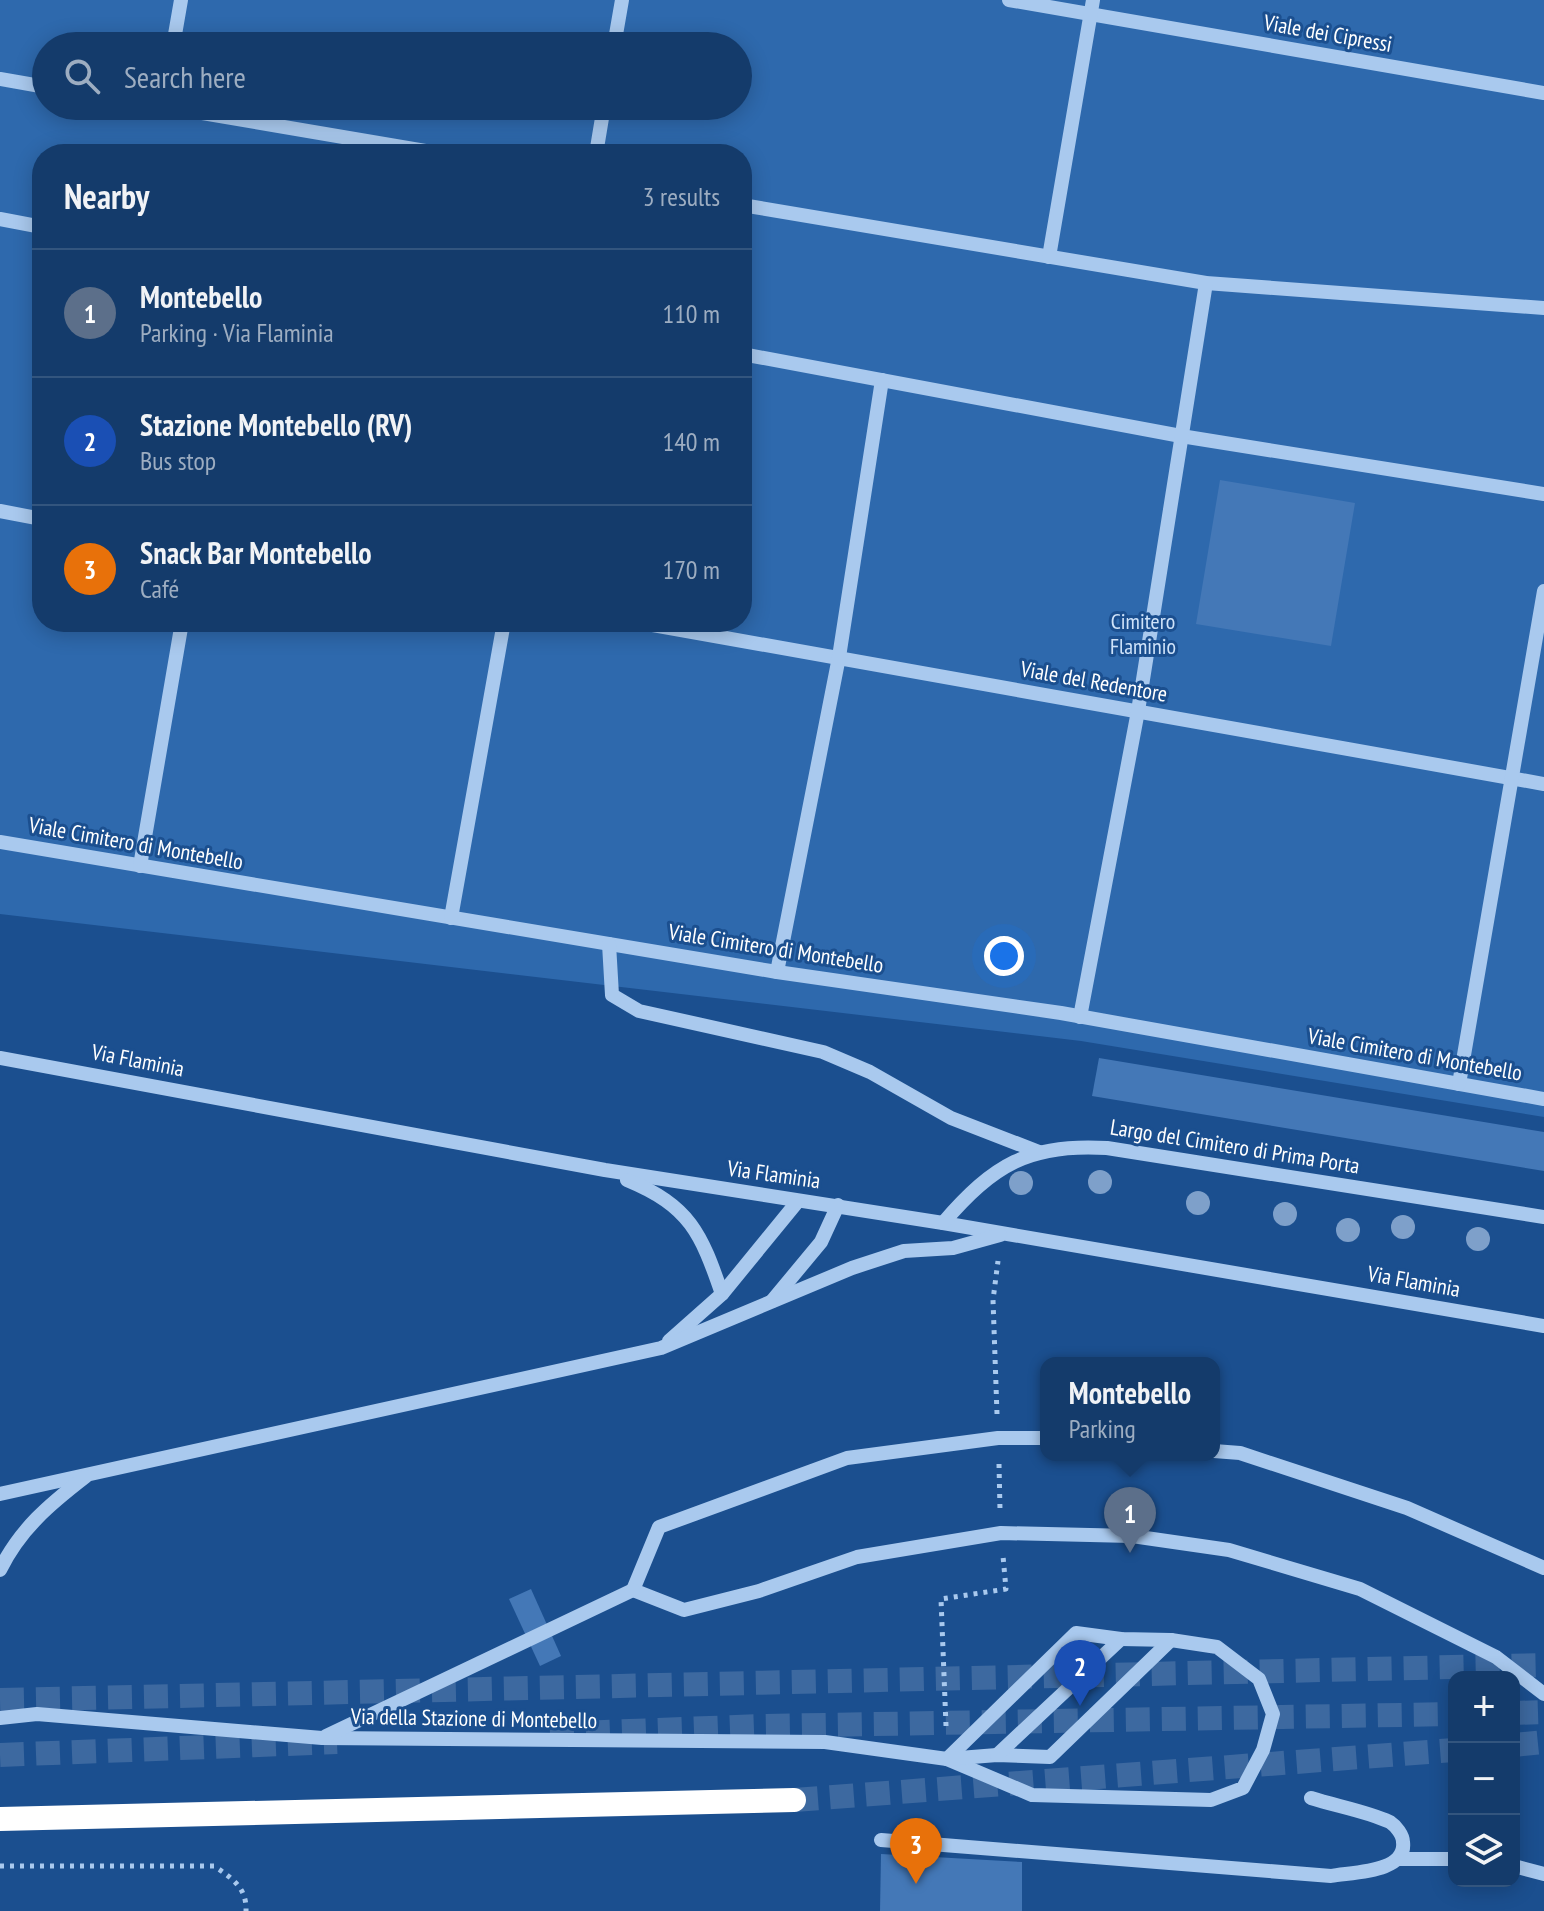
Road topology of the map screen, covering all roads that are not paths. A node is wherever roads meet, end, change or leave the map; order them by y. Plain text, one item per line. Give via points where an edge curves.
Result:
1 (181, 0) edge
2 (622, 0) edge
3 (1009, 0) edge
4 (1092, 7) edge
5 (175, 32) edge
6 (616, 32) edge
7 (0, 79) edge
8 (32, 85) edge
9 (1544, 93) edge
10 (244, 120) edge
11 (602, 120) edge
12 (384, 144) edge
13 (598, 144) edge
14 (752, 207) edge
15 (0, 219) edge
16 (32, 225) edge
17 (1049, 257) junction
18 (1206, 283) junction
19 (1543, 303) edge
20 (752, 356) edge
21 (882, 380) junction
22 (1181, 436) junction
23 (1544, 494) edge
24 (0, 511) edge
25 (32, 517) edge
26 (1544, 591) edge
27 (180, 632) edge
28 (502, 632) edge
29 (694, 632) edge
30 (839, 657) junction
31 (1138, 711) junction
32 (1512, 778) junction
33 (1544, 784) edge
34 (0, 842) edge
35 (140, 866) junction
36 (451, 918) junction
37 (609, 944) junction
38 (777, 972) junction
39 (1080, 1017) junction
40 (0, 1058) edge
41 (1459, 1084) junction
42 (1544, 1099) edge
43 (1039, 1152) junction
44 (605, 1170) junction
45 (798, 1201) junction
46 (838, 1205) junction
47 (1544, 1217) edge
48 (943, 1223) junction
49 (1004, 1234) junction
50 (722, 1294) junction
51 (769, 1304) junction
52 (1544, 1326) edge
53 (661, 1348) junction
54 (1040, 1438) edge
55 (1220, 1451) edge
56 (90, 1473) junction
57 (0, 1494) edge
58 (1544, 1568) edge
59 (0, 1570) edge
60 (633, 1590) junction
61 (1121, 1639) junction
62 (1171, 1640) junction
63 (1544, 1694) edge
64 (0, 1718) edge
65 (322, 1738) junction
66 (997, 1755) junction
67 (947, 1759) junction
68 (1311, 1798) dead end
69 (794, 1800) tunnel mouth
70 (0, 1819) edge
71 (881, 1840) dead end
72 (1399, 1859) junction
73 (1448, 1859) edge
74 (1520, 1868) edge
75 (1544, 1874) edge

1 - 5 street
2 - 6 street
3 - 4 street, Viale dei Cipressi
4 - 9 street, Viale dei Cipressi
4 - 17 street
7 - 8 street
10 - 12 street
11 - 13 street
14 - 17 street
15 - 16 street
17 - 18 street
18 - 19 street
18 - 22 street
20 - 21 street
21 - 22 street
21 - 30 street
22 - 23 street
22 - 31 street
24 - 25 street
26 - 32 street
27 - 35 street
28 - 36 street
29 - 30 street, Viale del Redentore
30 - 31 street, Viale del Redentore
30 - 38 street
31 - 32 street, Viale del Redentore
31 - 39 street
32 - 33 street, Viale del Redentore
32 - 41 street
34 - 35 street, Viale Cimitero di Montebello
35 - 36 street, Viale Cimitero di Montebello
36 - 37 street, Viale Cimitero di Montebello
37 - 38 street, Viale Cimitero di Montebello
37 - 43 street via 612,995 639,1011 823,1052 951,1118
38 - 39 street, Viale Cimitero di Montebello
39 - 41 street, Viale Cimitero di Montebello
40 - 44 street, Via Flaminia
41 - 42 street, Viale Cimitero di Montebello
43 - 47 street, Largo del Cimitero di Prima Porta via 1071,1145 1107,1148
43 - 48 street, Largo del Cimitero di Prima Porta via 1001,1168
44 - 45 street, Via Flaminia
44 - 50 street via 666,1199 689,1219
45 - 46 street, Via Flaminia
45 - 50 street
46 - 48 street, Via Flaminia
46 - 51 street via 821,1242
48 - 49 street, Via Flaminia
49 - 51 street via 953,1248 904,1251
49 - 52 street, Via Flaminia
50 - 53 street
51 - 53 street
53 - 56 street
54 - 60 street via 998,1438 847,1458 659,1527
55 - 58 street via 1240,1453 1407,1508
56 - 57 street
56 - 59 street via 26,1527
60 - 63 street via 684,1610 857,1557 1001,1533 1132,1536 1229,1550 1360,1589 1496,1657
60 - 65 street
61 - 62 street
61 - 66 street
61 - 67 street via 1076,1633
62 - 66 street via 1050,1757
62 - 67 street via 1217,1647 1259,1679 1273,1714 1263,1750 1243,1788 1211,1800 1032,1795
64 - 65 street, Via della Stazione di Montebello via 37,1714
65 - 67 street, Via della Stazione di Montebello via 825,1742
66 - 67 street
68 - 72 street via 1393,1823 1403,1838
69 - 70 highway
71 - 72 street via 1331,1876 1387,1867
72 - 73 street
74 - 75 street

